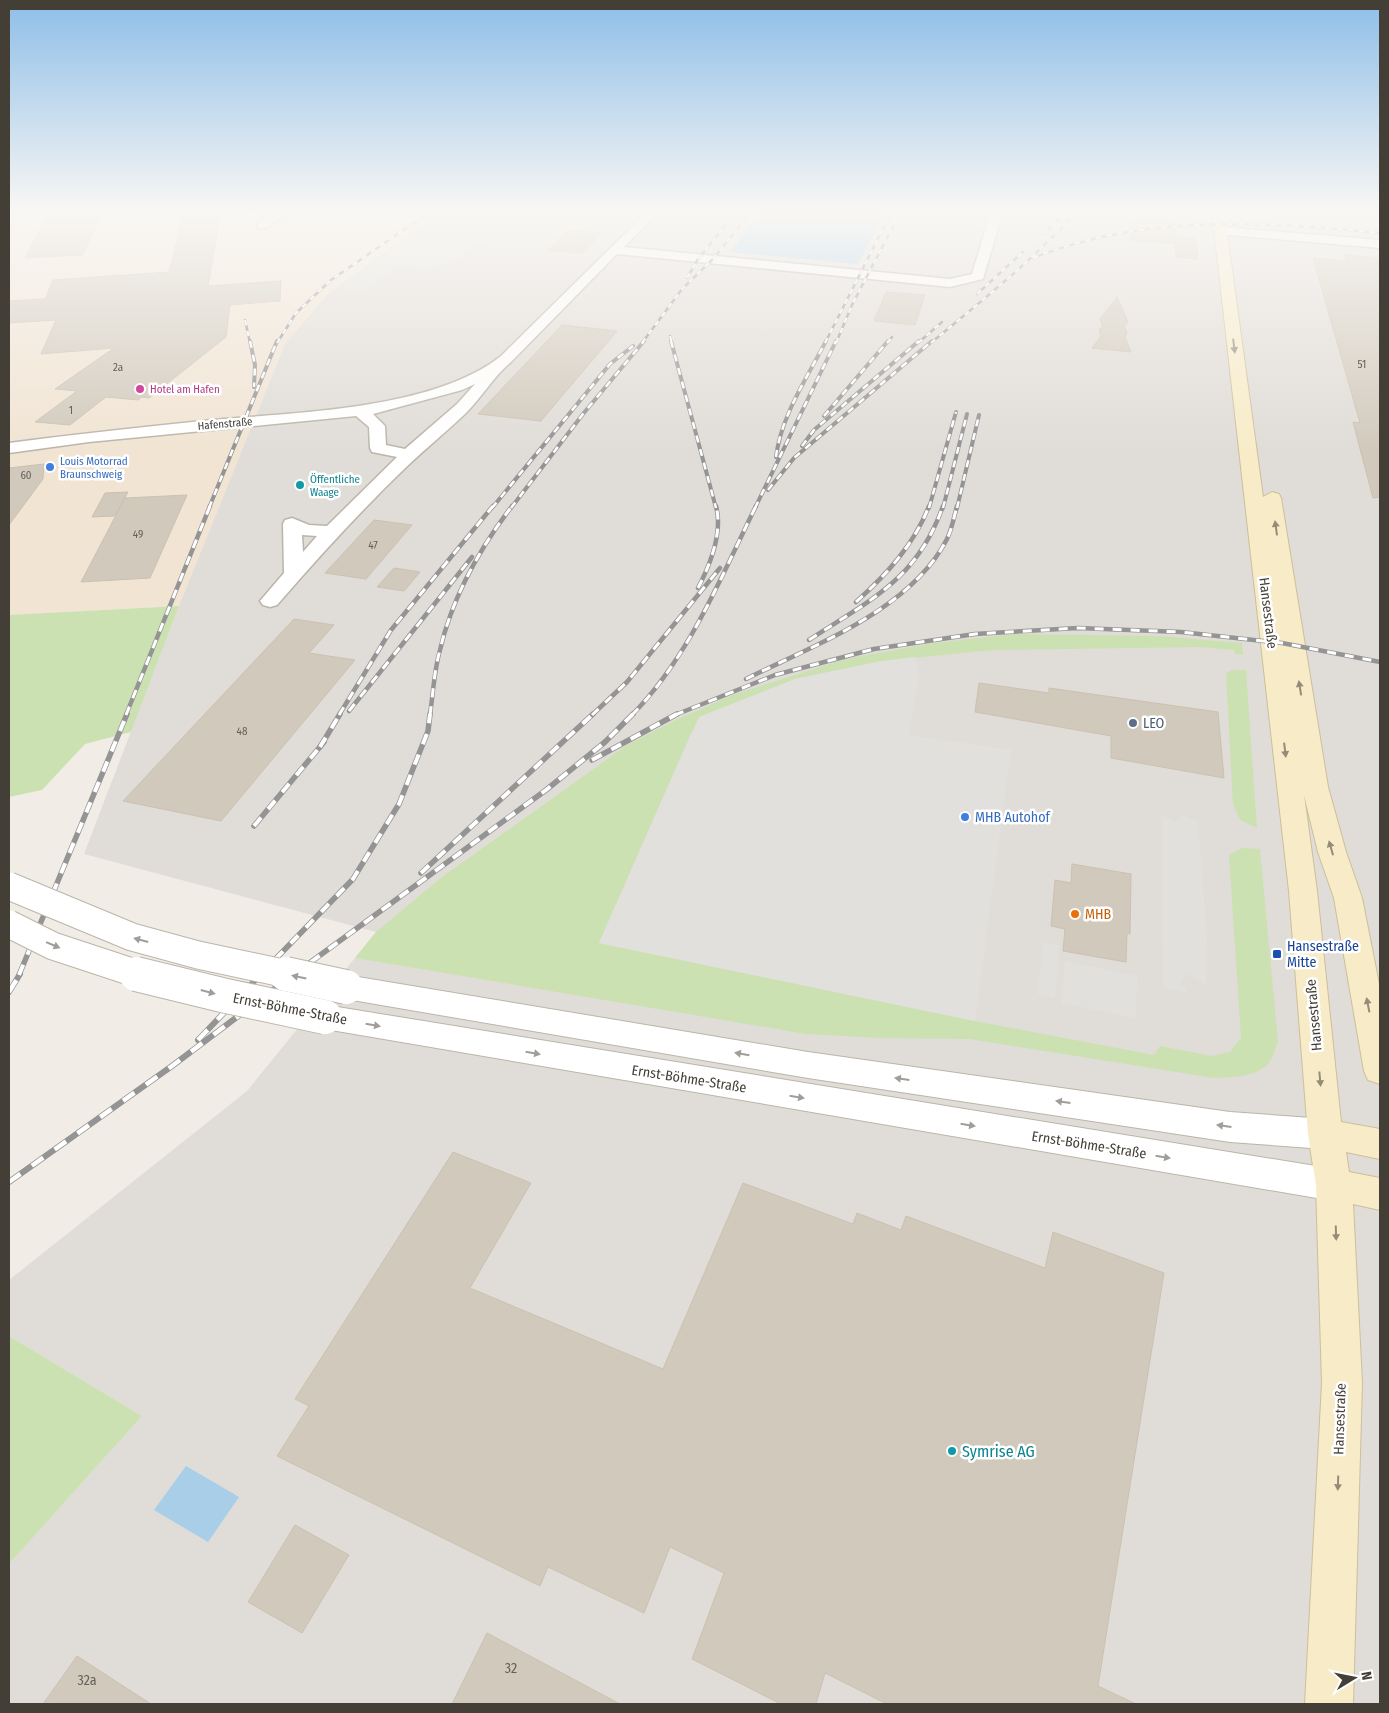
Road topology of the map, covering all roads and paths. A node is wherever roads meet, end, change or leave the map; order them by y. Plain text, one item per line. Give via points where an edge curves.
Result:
1 (574, 291) edge
2 (1236, 291) edge
3 (1238, 291) edge
4 (490, 372) junction
5 (426, 396) junction
6 (360, 411) junction
7 (454, 414) junction
8 (89, 437) junction
9 (9, 441) edge
10 (9, 448) edge
11 (409, 455) junction
12 (334, 532) junction
13 (294, 575) junction
14 (270, 601) dead end
15 (9, 886) edge
16 (9, 924) edge
17 (1380, 1071) edge
18 (1324, 1134) junction
19 (1380, 1144) edge
20 (1334, 1185) junction
21 (1380, 1194) edge
22 (1329, 1704) edge

1 - 4 street, Hafenstraße
2 -> 18 main road, Hansestraße via 1303,891
17 -> 3 main road, Hansestraße via 1348,898 1315,787
4 - 5 street, Hafenstraße
4 - 7 street, Hafenstraße via 484,384
5 - 6 street, Hafenstraße
5 - 7 street
6 - 8 street, Hafenstraße
6 - 11 street via 376,426 378,448
7 - 11 street, Hafenstraße
8 - 9 street, Hafenstraße
8 - 10 street, Hafenstraße
11 - 12 street, Hafenstraße
12 - 13 street, Hafenstraße
12 - 13 street via 306,530 292,524
13 - 14 street, Hafenstraße
18 -> 15 street, bridge via 1230,1127 808,1065 346,987 198,955 132,937
16 -> 20 street, Ernst-Böhme-Straße, bridge via 53,946 132,972 219,995 325,1017
18 - 19 main road
18 - 20 main road, Hansestraße
20 - 21 main road, Ernst-Böhme-Straße
20 -> 22 main road, Hansestraße via 1342,1382

